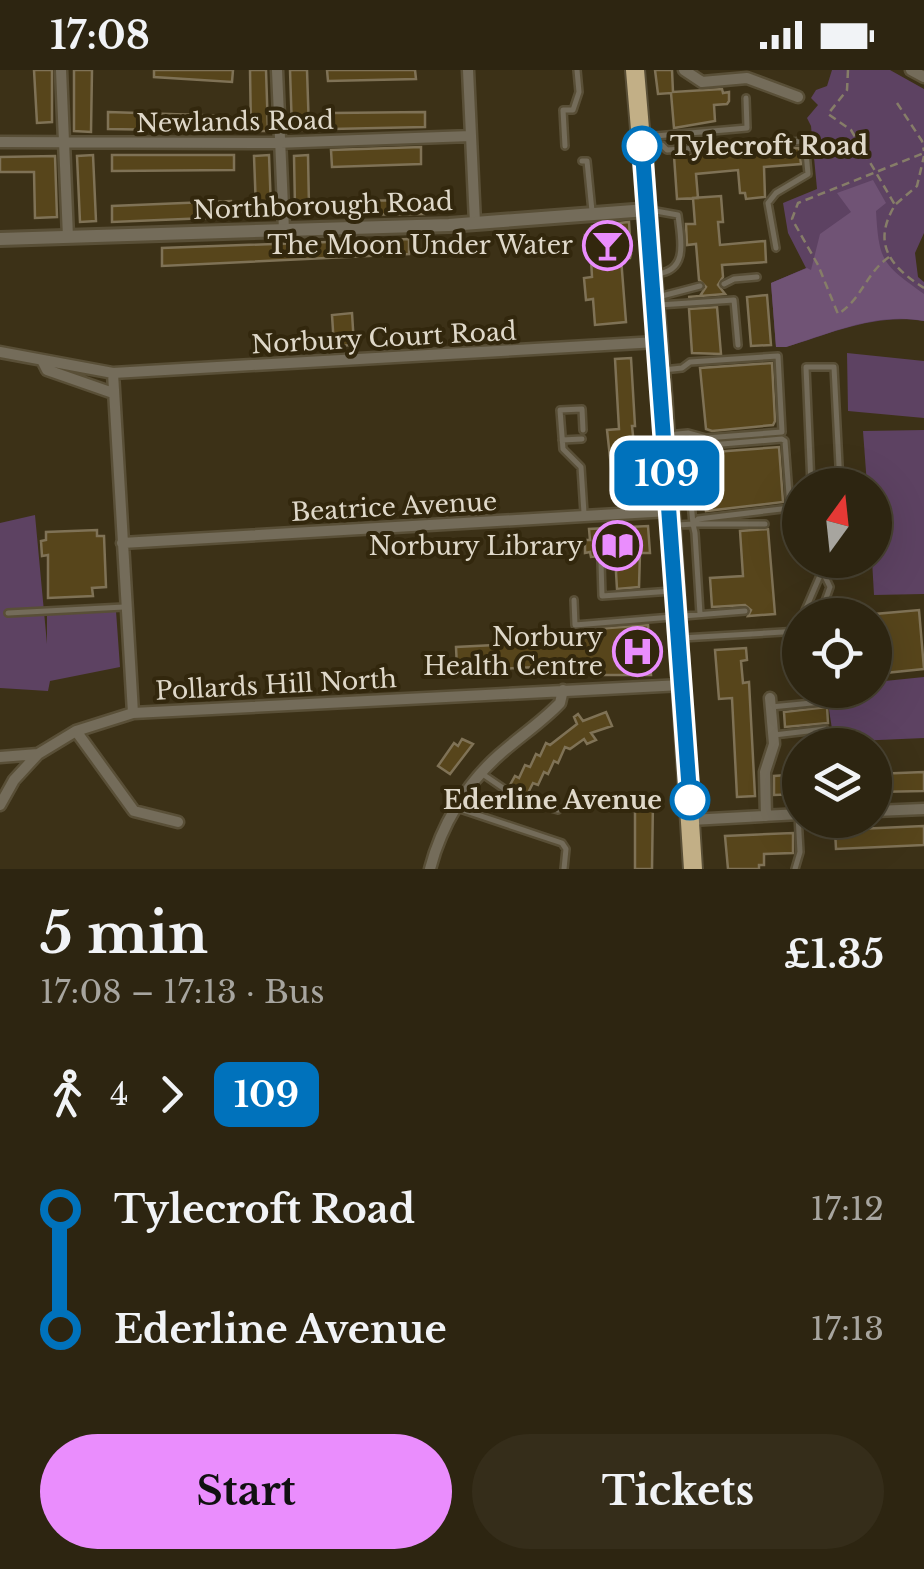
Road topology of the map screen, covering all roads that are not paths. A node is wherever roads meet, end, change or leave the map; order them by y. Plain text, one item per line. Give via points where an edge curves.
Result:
1 (61, 70) edge
2 (277, 70) edge
3 (468, 70) edge
4 (577, 70) edge
5 (635, 70) edge
6 (684, 70) edge
7 (912, 70) edge
8 (924, 77) edge
9 (798, 96) dead end
10 (746, 98) dead end
11 (471, 136) junction
12 (642, 141) junction
13 (0, 142) edge
14 (64, 142) junction
15 (280, 143) junction
16 (565, 146) dead end
17 (582, 161) dead end
18 (647, 210) junction
19 (592, 214) junction
20 (475, 223) junction
21 (284, 230) junction
22 (68, 237) junction
23 (0, 239) edge
24 (776, 248) dead end
25 (652, 274) junction
26 (757, 277) dead end
27 (724, 284) dead end
28 (700, 286) dead end
29 (655, 302) junction
30 (657, 342) junction
31 (738, 345) dead end
32 (0, 352) edge
33 (42, 360) junction
34 (660, 370) junction
35 (113, 374) junction
36 (114, 393) junction
37 (584, 430) dead end
38 (665, 435) junction
39 (582, 439) dead end
40 (562, 440) junction
41 (810, 468) edge
42 (839, 468) edge
43 (584, 516) junction
44 (669, 518) junction
45 (693, 524) junction
46 (765, 524) dead end
47 (122, 543) junction
48 (601, 562) dead end
49 (675, 591) junction
50 (574, 600) dead end
51 (126, 606) junction
52 (745, 611) dead end
53 (8, 613) dead end
54 (700, 614) junction
55 (677, 616) junction
56 (782, 632) edge
57 (679, 638) junction
58 (683, 685) junction
59 (563, 690) junction
60 (771, 702) joint
61 (782, 702) edge
62 (133, 712) junction
63 (76, 731) junction
64 (782, 733) edge
65 (774, 734) junction
66 (38, 754) junction
67 (0, 757) edge
68 (481, 773) junction
69 (1, 802) edge
70 (457, 808) junction
71 (924, 809) edge
72 (558, 810) dead end
73 (892, 810) edge
74 (782, 815) edge
75 (766, 816) junction
76 (691, 820) junction
77 (178, 822) dead end
78 (800, 838) edge
79 (430, 869) edge
80 (564, 869) edge
81 (693, 869) edge
82 (796, 869) edge

1 - 14 street
2 - 15 street
3 - 11 street
4 - 16 lane via 579,92 572,110 562,110
5 - 12 highway
6 - 9 street via 702,82 747,78
7 - 8 street
10 - 12 lane via 747,128
11 - 15 street, Newlands Road
11 - 20 street
12 - 18 highway
12 - 24 lane via 668,150 805,141 808,174 768,203
13 - 14 street, Newlands Road
14 - 15 street, Newlands Road
14 - 22 street
15 - 21 street
17 - 19 lane via 588,160
18 - 19 street, Northborough Road
18 - 25 highway
18 - 25 lane via 678,216 682,254 670,271
19 - 20 street, Northborough Road
20 - 21 street, Northborough Road
21 - 22 street, Northborough Road
22 - 23 street, Northborough Road
25 - 29 highway
26 - 27 lane
28 - 29 lane
29 - 30 highway
29 - 31 lane via 734,300
30 - 34 highway
30 - 35 street, Norbury Court Road
32 - 33 street, Norbury Court Road
33 - 35 street, Norbury Court Road
33 - 36 street, Norbury Court Road via 47,370
34 - 38 highway
34 - 38 lane via 778,356 782,432
35 - 36 street
36 - 47 street
37 - 40 lane via 582,409 560,410
38 - 44 highway
39 - 40 lane
40 - 43 lane via 581,467
41 - 42 lane via 806,367 834,367
43 - 44 street, Beatrice Avenue
43 - 47 street, Beatrice Avenue
44 - 45 lane
44 - 49 highway
45 - 45 lane via 686,447 784,441 790,508
45 - 46 lane
45 - 54 lane
47 - 51 street
48 - 49 lane via 602,596
49 - 55 highway
50 - 55 lane via 575,624
51 - 53 lane
51 - 62 street
52 - 54 lane
54 - 55 lane
55 - 57 highway
56 - 57 lane
57 - 58 highway
58 - 59 street, Pollards Hill North
58 - 76 highway
59 - 62 street, Pollards Hill North
59 - 68 street via 549,715
60 - 61 lane
60 - 65 street
62 - 63 street, Pollards Hill North
63 - 66 street, Pollards Hill North
63 - 77 street via 134,810
64 - 65 lane
65 - 75 street via 765,772
66 - 67 street, Pollards Hill North
66 - 69 street
68 - 70 street
68 - 72 lane via 519,799
70 - 79 street
70 - 80 lane via 562,843
71 - 73 street
74 - 75 street
75 - 76 street
76 - 81 highway
78 - 82 lane

